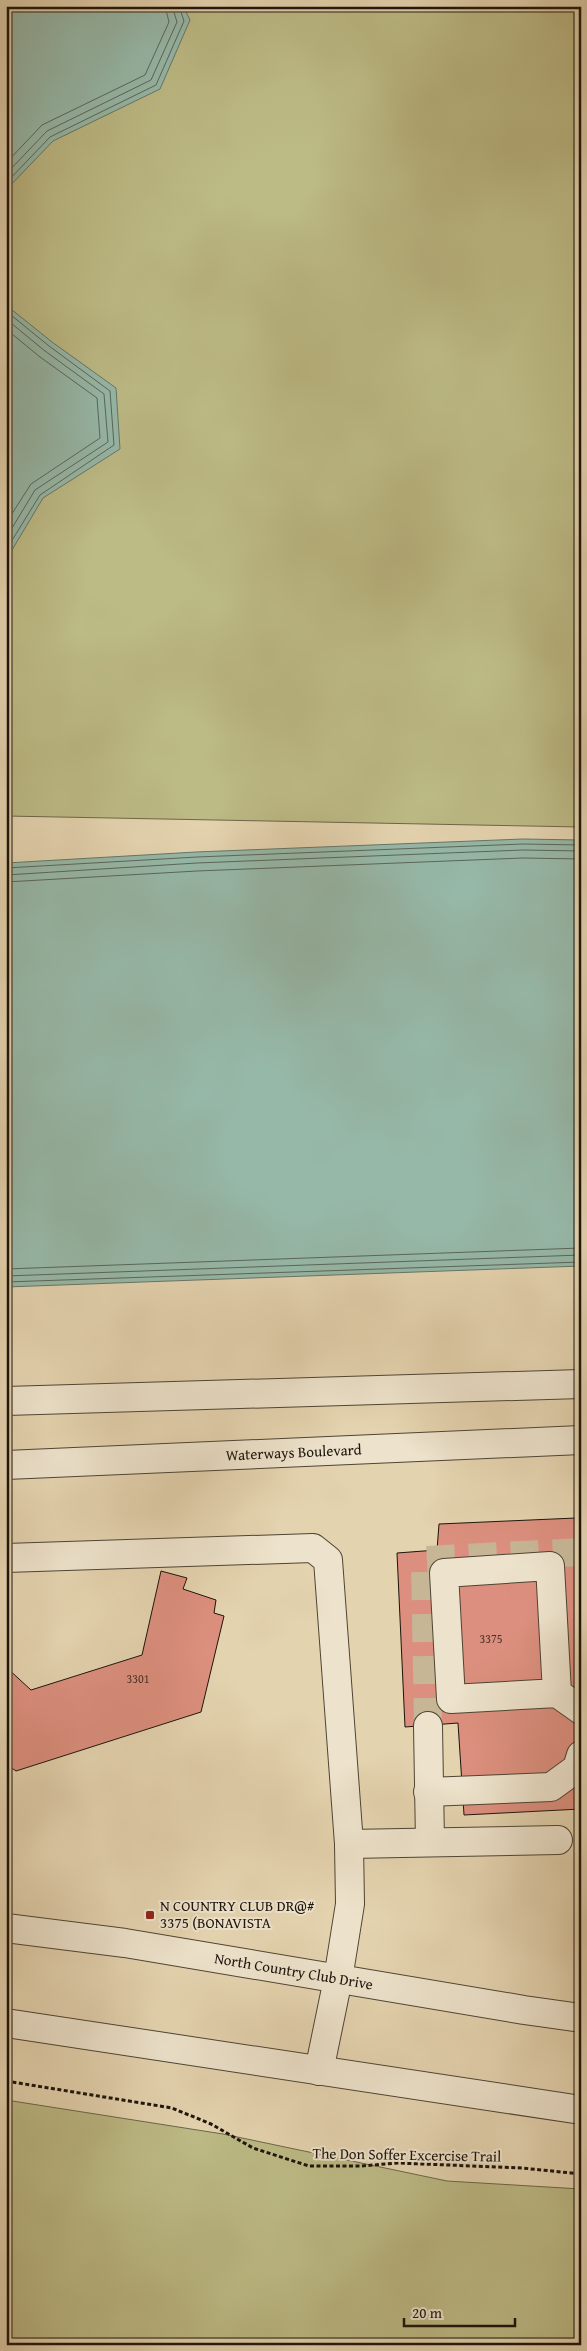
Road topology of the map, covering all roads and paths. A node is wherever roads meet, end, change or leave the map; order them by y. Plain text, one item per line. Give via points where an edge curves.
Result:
1 (581, 1384) edge
2 (6, 1400) edge
3 (581, 1440) edge
4 (6, 1465) edge
5 (6, 1558) edge
6 (557, 1693) junction
7 (581, 1710) edge
8 (428, 1726) tunnel mouth
9 (581, 1755) edge
10 (428, 1792) junction
11 (558, 1840) dead end
12 (430, 1842) junction
13 (349, 1844) junction
14 (6, 1928) edge
15 (338, 1979) junction
16 (581, 2018) edge
17 (6, 2023) edge
18 (320, 2071) junction
19 (6, 2081) edge
20 (581, 2110) edge
21 (581, 2174) edge

1 - 2 street
3 - 4 street, Waterways Boulevard
5 - 13 street via 313,1548 328,1560
6 - 6 street via 451,1699 444,1573 550,1566
6 - 7 street
8 - 10 street
9 - 10 street via 577,1768 551,1788
10 - 12 street
11 - 12 street
12 - 13 street
13 - 15 street via 350,1904
14 - 15 street, North Country Club Drive via 125,1943
15 - 16 street, North Country Club Drive
15 - 18 street
17 - 18 street
18 - 20 street
19 - 21 path, The Don Soffer Excercise Trail via 172,2108 211,2124 253,2148 309,2166 398,2162

